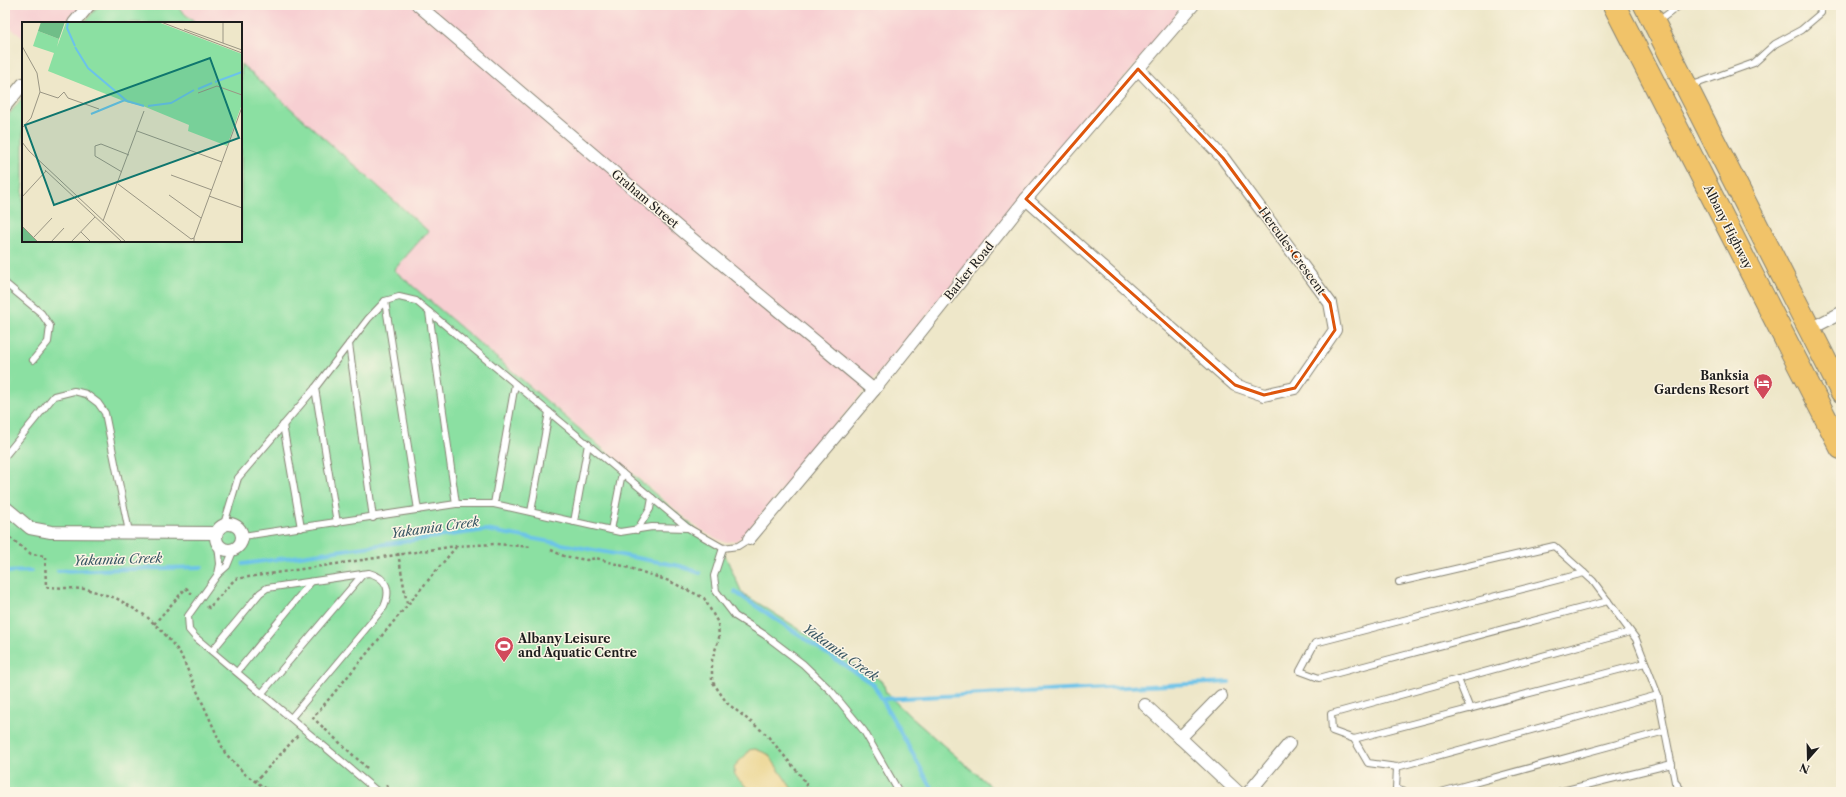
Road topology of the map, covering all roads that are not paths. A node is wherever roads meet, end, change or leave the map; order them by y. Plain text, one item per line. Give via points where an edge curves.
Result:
1 (89, 5) edge
2 (418, 5) edge
3 (1193, 5) edge
4 (1614, 5) edge
5 (1645, 5) edge
6 (1680, 5) edge
7 (1820, 5) edge
8 (75, 22) edge
9 (1654, 24) junction
10 (1138, 69) junction
11 (22, 85) edge
12 (1686, 87) junction
13 (5, 106) edge
14 (1026, 199) junction
15 (5, 283) edge
16 (385, 301) junction
17 (429, 312) junction
18 (1841, 313) edge
19 (1810, 329) junction
20 (349, 344) junction
21 (34, 360) dead end
22 (515, 384) junction
23 (315, 388) junction
24 (874, 390) junction
25 (1841, 391) edge
26 (549, 412) junction
27 (283, 425) junction
28 (588, 444) junction
29 (1841, 448) edge
30 (5, 456) edge
31 (622, 473) junction
32 (652, 498) junction
33 (456, 504) junction
34 (494, 504) junction
35 (5, 507) edge
36 (418, 510) junction
37 (531, 512) junction
38 (374, 518) junction
39 (574, 522) junction
40 (337, 523) junction
41 (220, 528) junction
42 (301, 528) junction
43 (688, 528) junction
44 (611, 530) junction
45 (637, 530) junction
46 (129, 532) junction
47 (243, 536) junction
48 (749, 539) joint
49 (218, 545) junction
50 (724, 548) junction
51 (234, 549) junction
52 (1584, 573) junction
53 (218, 574) junction
54 (363, 574) junction
55 (311, 582) junction
56 (1398, 582) dead end
57 (1608, 601) junction
58 (1630, 632) junction
59 (212, 651) junction
60 (1645, 663) junction
61 (237, 672) junction
62 (1458, 679) junction
63 (262, 693) junction
64 (1658, 695) junction
65 (1221, 696) dead end
66 (1145, 705) dead end
67 (1470, 709) junction
68 (291, 718) junction
69 (1665, 731) junction
70 (1180, 738) junction
71 (1354, 739) junction
72 (1289, 744) dead end
73 (1672, 764) junction
74 (1397, 767) junction
75 (378, 792) edge
76 (899, 792) edge
77 (1238, 792) edge
78 (1249, 792) edge
79 (1405, 792) edge
80 (1441, 792) edge
81 (1558, 792) edge
82 (1683, 792) edge

1 - 8 street
2 - 24 street, Graham Street via 679,228
3 - 10 street, Barker Road
4 - 29 highway, Albany Highway
5 - 9 highway
6 - 9 lane
7 - 12 lane via 1821,13 1801,30 1775,44 1754,63
9 - 12 highway
10 - 14 street, Barker Road
10 - 14 street, Hercules Crescent via 1223,158 1330,303 1335,330 1295,388 1264,395 1235,385
11 - 13 street
12 - 19 highway
14 - 24 street, Barker Road
15 - 21 lane via 41,313 50,326 48,342
16 - 17 lane via 399,297 416,301
16 - 20 lane via 368,318
16 - 36 lane
17 - 22 lane
17 - 33 lane
18 - 19 street
19 - 25 highway
20 - 23 lane
20 - 38 lane
22 - 26 lane
22 - 34 lane
23 - 27 lane
23 - 40 lane
24 - 48 street, Barker Road
26 - 28 lane
26 - 37 lane
27 - 41 lane via 238,478
27 - 42 lane
28 - 31 lane
28 - 39 lane
30 - 46 lane via 54,396 74,391 86,394 105,413
31 - 32 lane
31 - 44 lane
32 - 43 lane
32 - 45 lane via 650,509
33 - 34 lane
33 - 36 lane
34 - 37 lane
35 - 46 street via 30,528 51,532
36 - 38 lane
37 - 39 lane
38 - 40 lane
39 - 44 lane
40 - 42 lane
41 - 46 street
41 - 47 street via 233,524
41 - 49 street via 216,539
42 - 47 lane
43 - 45 lane via 652,527
43 - 50 lane
44 - 45 lane
47 - 51 street via 240,544
48 - 50 lane via 738,546
49 - 51 street via 226,550
49 - 53 lane
50 - 76 lane via 714,576 716,591 735,616 803,664 832,692 864,731
51 - 53 lane via 227,566
52 - 56 lane via 1554,546
52 - 57 lane
52 - 57 lane via 1315,644 1300,671 1319,678
53 - 59 lane via 190,611 187,620 189,630
54 - 55 lane
54 - 63 lane
54 - 68 lane via 377,575 388,586 388,598 384,607
55 - 59 lane via 267,588
55 - 61 lane
57 - 58 lane
58 - 60 lane via 1636,639
58 - 62 lane
59 - 61 lane
60 - 64 lane
60 - 67 lane
61 - 63 lane
62 - 67 lane
62 - 71 lane via 1331,714 1332,731
63 - 68 lane
64 - 69 lane
64 - 74 lane
65 - 70 street
66 - 70 street
67 - 71 lane
68 - 75 lane
69 - 73 lane
69 - 80 lane
70 - 77 street
71 - 74 lane via 1368,763
72 - 78 street
73 - 81 lane
73 - 82 lane via 1675,782
74 - 79 lane via 1396,789

